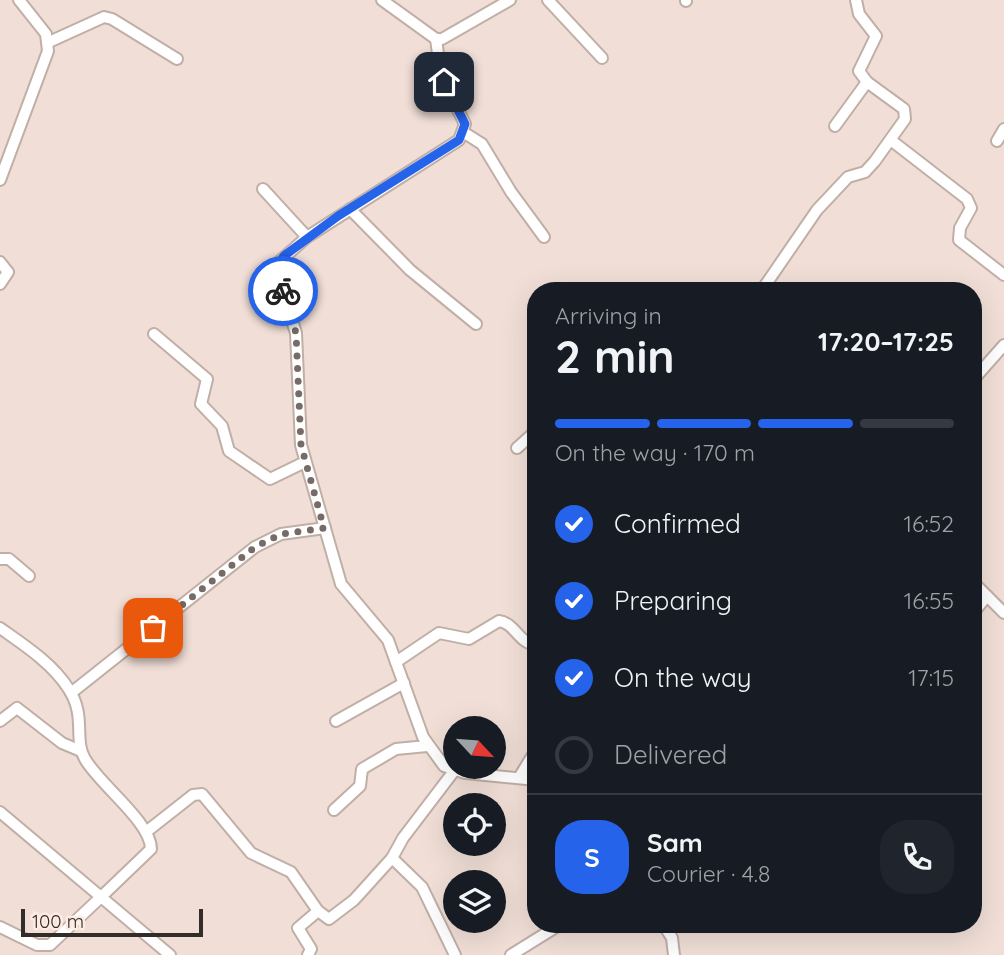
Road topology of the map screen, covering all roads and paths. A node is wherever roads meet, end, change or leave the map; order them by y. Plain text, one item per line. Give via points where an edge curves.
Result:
1 (19, 0) edge
2 (382, 0) edge
3 (510, 0) edge
4 (548, 0) edge
5 (856, 0) edge
6 (436, 39) junction
7 (49, 42) junction
8 (602, 58) dead end
9 (177, 59) dead end
10 (867, 82) junction
11 (835, 126) dead end
12 (1004, 129) edge
13 (463, 132) junction
14 (892, 141) junction
15 (997, 141) dead end
16 (0, 180) edge
17 (263, 189) dead end
18 (350, 209) junction
19 (307, 237) junction
20 (544, 237) dead end
21 (0, 262) edge
22 (1004, 275) edge
23 (768, 282) edge
24 (0, 285) edge
25 (476, 324) dead end
26 (154, 334) dead end
27 (1004, 345) edge
28 (982, 370) edge
29 (527, 439) edge
30 (517, 448) dead end
31 (305, 462) junction
32 (324, 528) junction
33 (0, 559) edge
34 (29, 576) dead end
35 (982, 591) edge
36 (987, 596) junction
37 (982, 602) edge
38 (1004, 613) edge
39 (0, 628) edge
40 (527, 643) edge
41 (396, 662) junction
42 (404, 683) junction
43 (71, 693) junction
44 (0, 721) edge
45 (336, 721) dead end
46 (427, 746) junction
47 (81, 751) junction
48 (443, 765) edge
49 (527, 765) edge
50 (506, 775) edge
51 (520, 776) junction
52 (527, 778) edge
53 (448, 779) edge
54 (334, 810) dead end
55 (0, 812) edge
56 (146, 832) junction
57 (392, 858) junction
58 (100, 897) junction
59 (318, 911) junction
60 (0, 928) edge
61 (546, 933) edge
62 (669, 933) edge
63 (39, 950) edge
64 (170, 955) edge
65 (309, 955) edge
66 (455, 955) edge
67 (511, 955) edge
68 (674, 955) edge

1 - 7 street
2 - 6 street
3 - 6 street
4 - 8 street
5 - 10 street via 859,14 876,36 859,71
6 - 13 street via 441,76 463,117
7 - 9 street via 104,17
7 - 16 street via 30,106
10 - 11 street
10 - 14 street via 906,114
12 - 15 street
13 - 18 street via 453,146
13 - 20 street via 482,144
14 - 22 street via 967,199 971,208 959,240
14 - 23 street via 865,172 848,177 817,210
17 - 19 street
18 - 19 street
18 - 25 street via 410,270
19 - 31 street via 279,261 277,274 295,323 298,422
21 - 24 street via 8,272
26 - 31 street via 207,379 201,404 222,426 229,451 270,480
27 - 28 street
29 - 30 street
31 - 32 street
32 - 41 street via 341,584 384,633
32 - 43 street via 281,534 255,547
33 - 34 street via 9,559
35 - 36 street
36 - 37 street
36 - 38 street
39 - 43 street via 34,653
40 - 41 street via 508,623 499,621 469,639 439,633
41 - 42 street
42 - 45 street
42 - 46 street
43 - 47 street via 81,716
44 - 47 street via 17,708 62,743
46 - 48 street
46 - 54 street via 391,750 362,769 360,786
47 - 56 street
49 - 51 street
50 - 51 street
51 - 52 street
53 - 57 street
55 - 58 street
56 - 58 street via 151,849
56 - 59 street via 193,795 202,794 251,853 291,872
57 - 59 street via 332,917 326,919
57 - 66 street via 422,887
58 - 63 street via 56,942
58 - 64 street
59 - 65 street via 298,928 312,949
60 - 63 street
61 - 67 street
62 - 68 street

